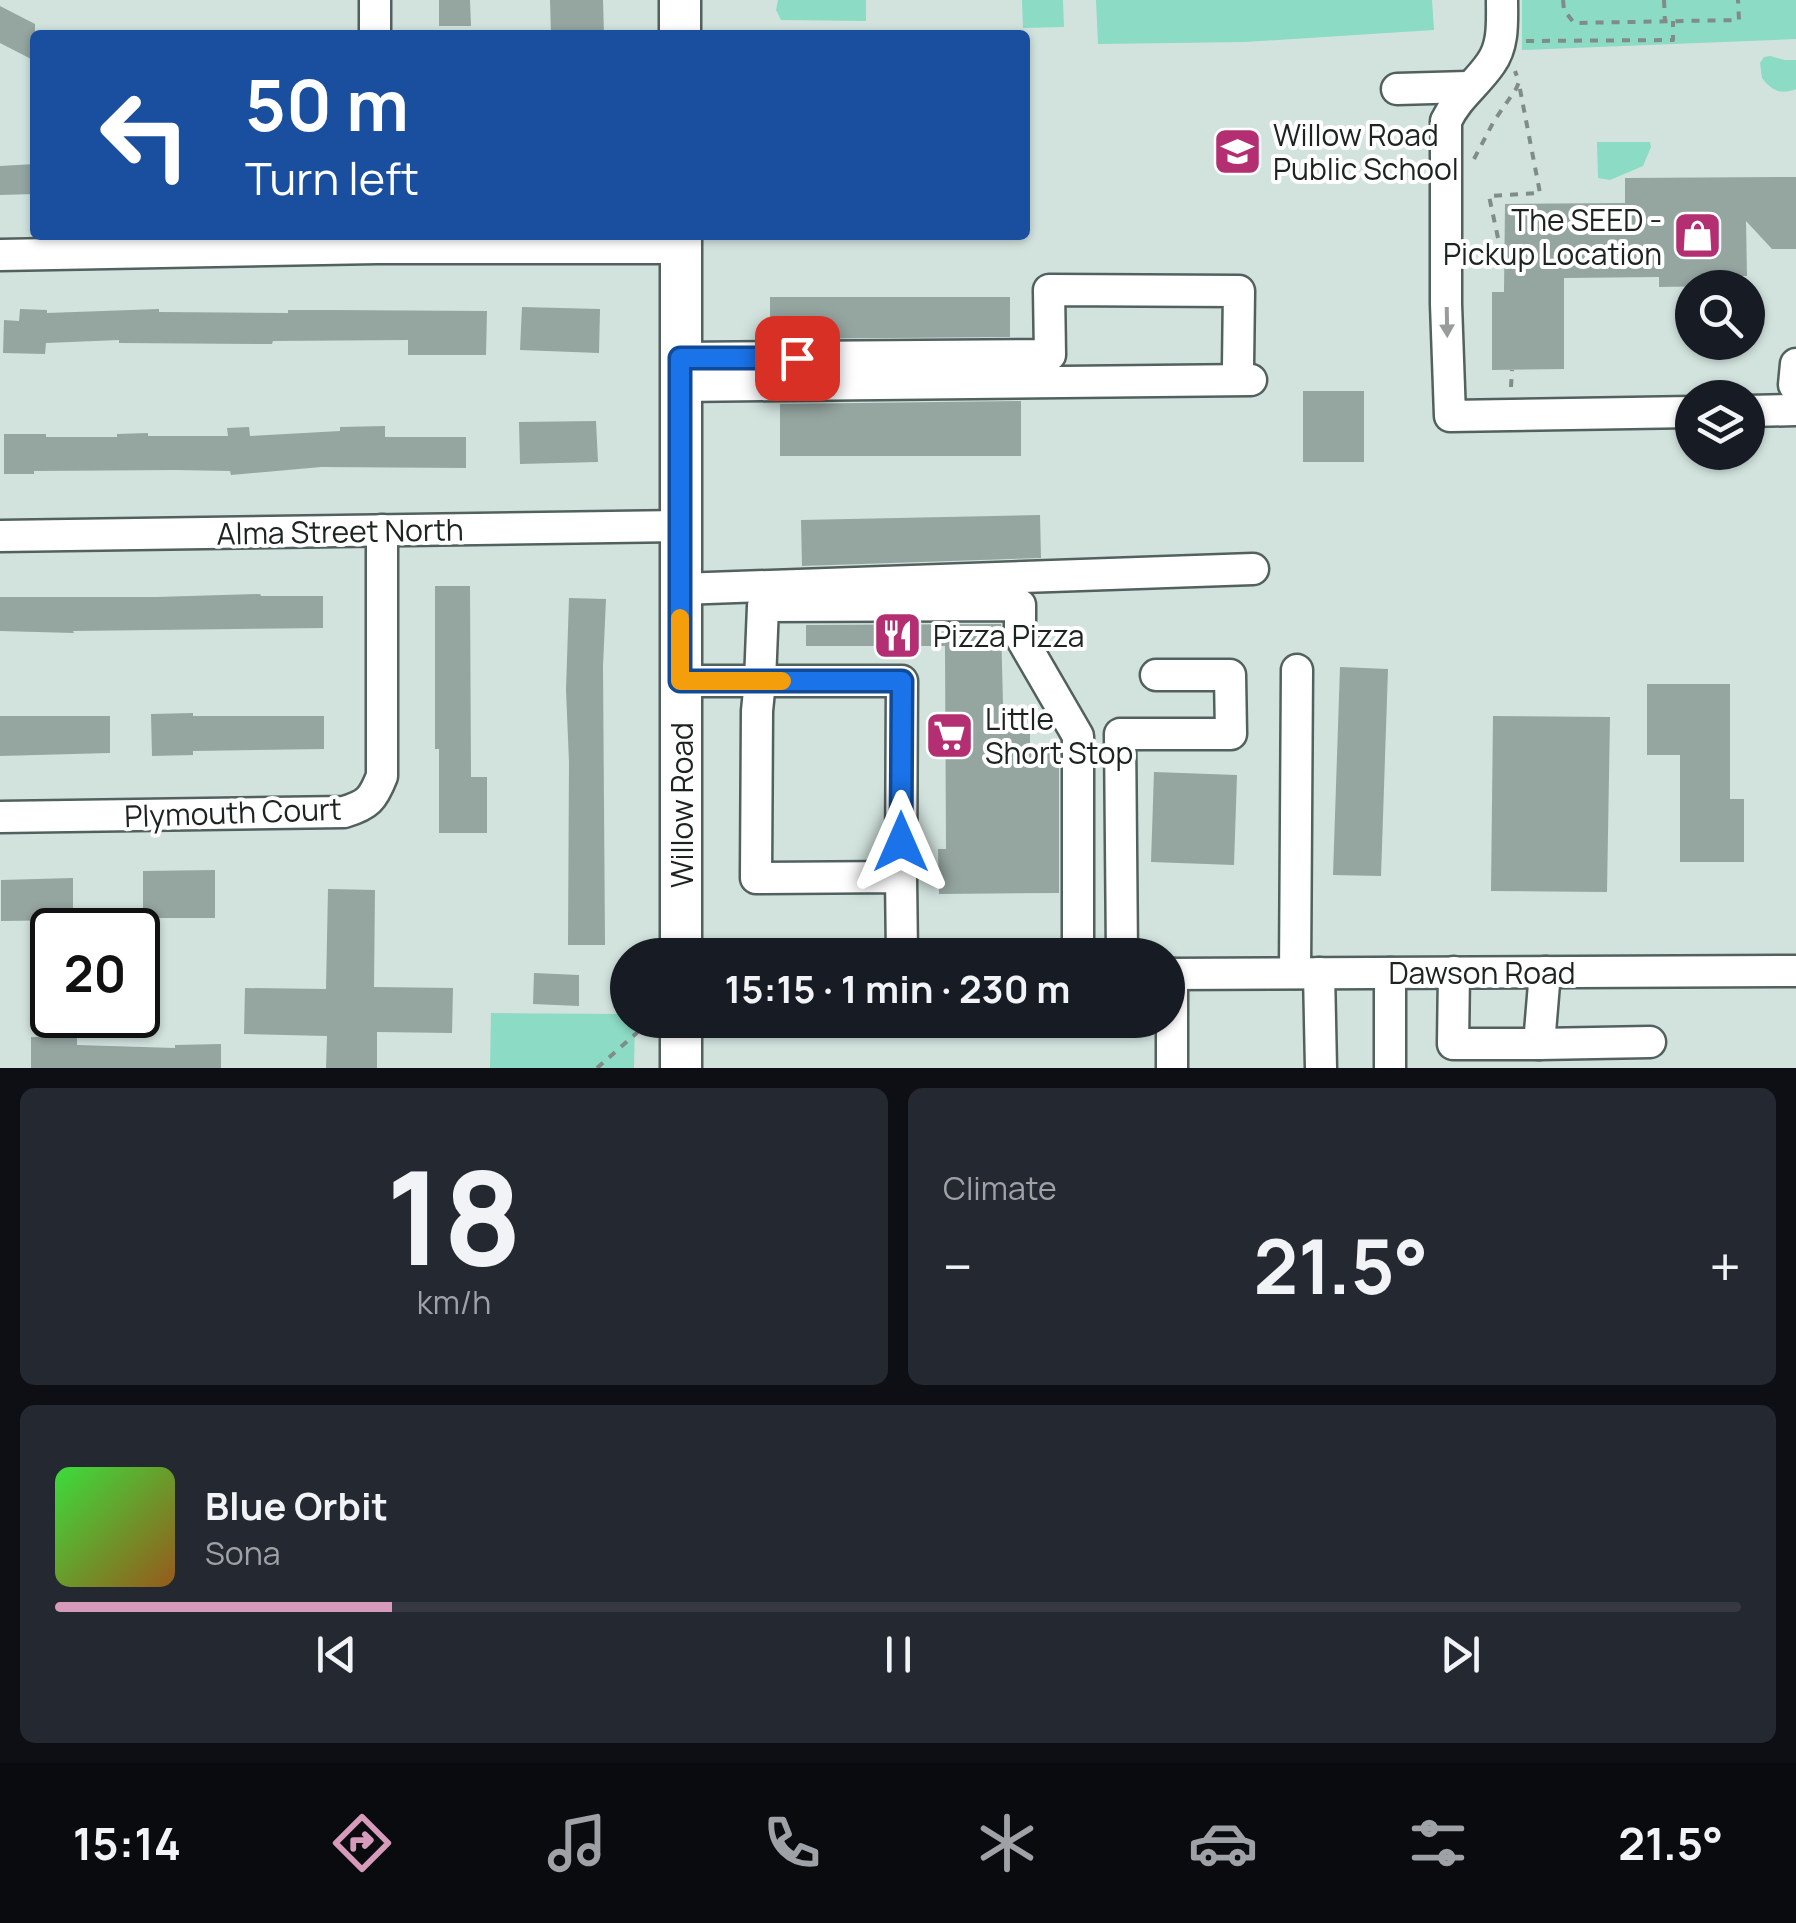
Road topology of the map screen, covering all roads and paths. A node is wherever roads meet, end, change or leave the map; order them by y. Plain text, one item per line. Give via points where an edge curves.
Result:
1 (375, 0) edge
2 (680, 0) edge
3 (1502, 0) edge
4 (1563, 0) edge
5 (1664, 0) edge
6 (1738, 0) edge
7 (1665, 22) junction
8 (1672, 22) junction
9 (375, 30) edge
10 (680, 30) edge
11 (1518, 41) dead end
12 (1513, 62) dead end
13 (1519, 82) junction
14 (1468, 87) junction
15 (1397, 89) dead end
16 (1472, 164) dead end
17 (1498, 238) dead end
18 (377, 241) edge
19 (681, 241) edge
20 (0, 254) edge
21 (1796, 364) edge
22 (1512, 370) dead end
23 (680, 372) junction
24 (1796, 388) edge
25 (1511, 397) dead end
26 (1796, 410) edge
27 (1765, 411) edge
28 (1675, 412) edge
29 (680, 526) junction
30 (382, 530) junction
31 (0, 536) edge
32 (1253, 569) dead end
33 (680, 589) junction
34 (1296, 670) dead end
35 (1156, 675) dead end
36 (680, 681) junction
37 (760, 681) junction
38 (0, 817) edge
39 (901, 876) junction
40 (682, 938) edge
41 (902, 938) edge
42 (1078, 938) edge
43 (1122, 938) edge
44 (1796, 971) edge
45 (1454, 972) junction
46 (1544, 972) junction
47 (1307, 973) junction
48 (1390, 973) junction
49 (1185, 974) edge
50 (630, 1038) edge
51 (681, 1038) edge
52 (1171, 1038) edge
53 (1650, 1042) dead end
54 (1539, 1044) junction
55 (1448, 1056) edge
56 (597, 1068) edge
57 (681, 1068) edge
58 (1172, 1068) edge
59 (1322, 1068) edge
60 (1390, 1068) edge

1 - 9 street
2 - 10 main road
3 - 14 street via 1499,45
4 - 7 path via 1574,23
5 - 7 path
6 - 8 path via 1739,20
7 - 8 path
8 - 11 path via 1672,40
12 - 13 path
13 - 16 path
13 - 17 path via 1540,193 1489,196
14 - 15 street
14 -> 28 street via 1446,121 1450,416
18 - 19 street
18 - 20 street
19 - 23 main road, Willow Road
21 - 24 street
22 - 25 path
23 - 23 street via 1245,373 1239,291 1049,290 1050,355
23 - 29 main road, Willow Road
26 - 27 street
29 - 30 street, Alma Street North
29 - 33 main road, Willow Road
30 - 31 street, Alma Street North
30 - 38 street, Plymouth Court via 382,776 362,807
32 - 33 street
33 - 36 main road, Willow Road
34 - 47 street
35 - 43 street via 1230,675 1230,734 1120,734
36 - 37 street
36 - 40 main road, Willow Road
37 - 39 street via 902,681
37 - 39 street via 756,878
37 - 42 street via 763,606 1020,605 1020,636 1078,736
39 - 41 street
44 - 46 street, Dawson Road
45 - 46 street, Dawson Road
45 - 48 street, Dawson Road
45 - 55 street
46 - 54 street
47 - 48 street, Dawson Road
47 - 49 street, Dawson Road
47 - 59 street
48 - 60 street
50 - 56 path
51 - 57 main road
52 - 58 street
53 - 54 street
54 - 55 street

